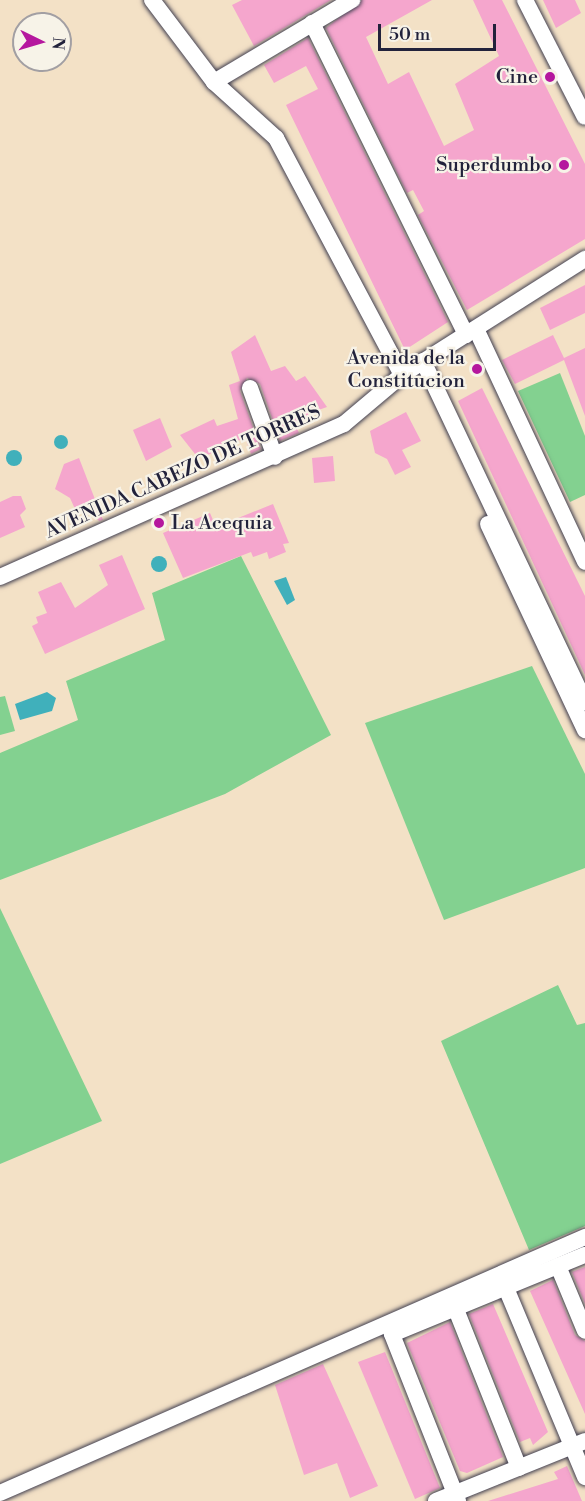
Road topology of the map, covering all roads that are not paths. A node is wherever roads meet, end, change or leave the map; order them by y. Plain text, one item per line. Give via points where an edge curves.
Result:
1 (152, 0) edge
2 (352, 0) edge
3 (525, 0) edge
4 (312, 23) junction
5 (214, 82) junction
6 (585, 117) edge
7 (585, 259) edge
8 (471, 332) junction
9 (423, 361) junction
10 (402, 375) junction
11 (250, 388) dead end
12 (275, 458) junction
13 (488, 524) dead end
14 (585, 562) edge
15 (0, 577) edge
16 (585, 702) edge
17 (585, 730) edge
18 (585, 1238) edge
19 (585, 1255) edge
20 (558, 1266) junction
21 (503, 1281) junction
22 (455, 1307) junction
23 (585, 1331) edge
24 (579, 1444) edge
25 (519, 1468) junction
26 (585, 1477) edge
27 (0, 1493) edge
28 (457, 1497) edge
29 (436, 1501) edge

1 - 5 street
2 - 4 street
3 - 6 street
4 - 5 street
4 - 8 street
5 - 10 street via 276,138
7 - 8 street, AVENIDA CABEZO DE TORRES
8 - 9 street, AVENIDA CABEZO DE TORRES
8 - 14 street
9 - 10 street, AVENIDA CABEZO DE TORRES
9 - 16 street
10 - 12 street, AVENIDA CABEZO DE TORRES via 344,424
11 - 12 street
12 - 15 street, AVENIDA CABEZO DE TORRES
13 - 17 street
18 - 21 street
19 - 20 street
20 - 21 street
20 - 23 street
21 - 22 street
21 - 24 street
21 - 27 street
22 - 25 street
22 - 28 street via 392,1334
24 - 25 street
24 - 26 street
25 - 28 street
28 - 29 street

